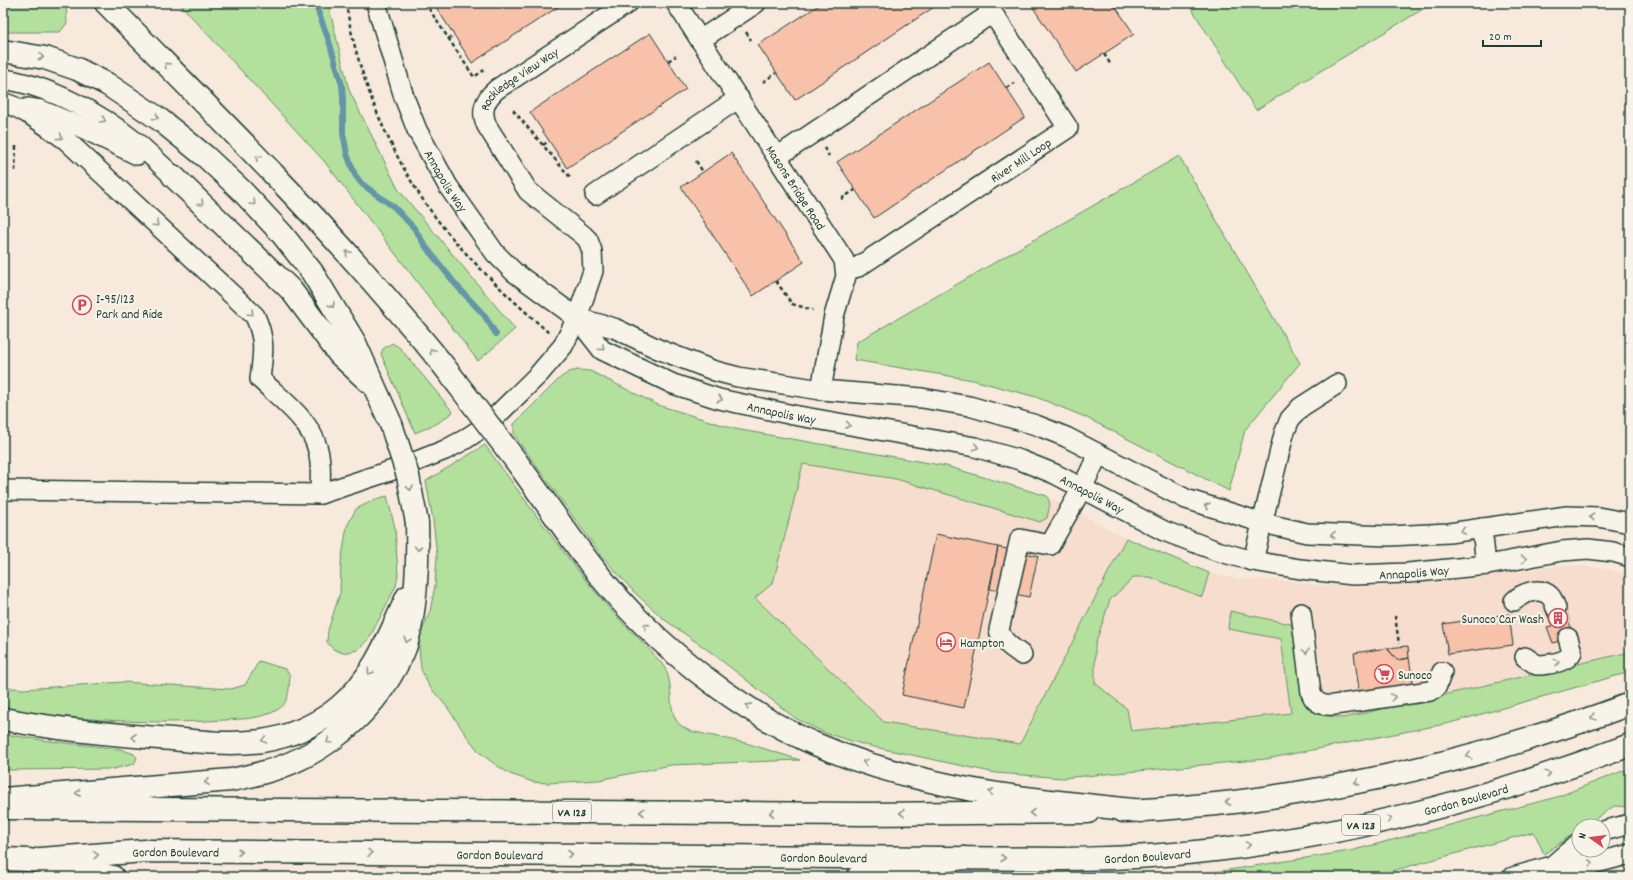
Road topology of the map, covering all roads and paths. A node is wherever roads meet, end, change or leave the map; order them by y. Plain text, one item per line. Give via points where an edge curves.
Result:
1 (106, 3) edge
2 (376, 3) edge
3 (425, 3) edge
4 (628, 3) edge
5 (676, 3) edge
6 (756, 3) edge
7 (989, 8) edge
8 (454, 35) dead end
9 (448, 39) junction
10 (700, 40) junction
11 (3, 51) edge
12 (1104, 54) dead end
13 (676, 56) dead end
14 (668, 61) dead end
15 (1111, 65) dead end
16 (484, 70) dead end
17 (776, 72) dead end
18 (3, 79) edge
19 (763, 82) dead end
20 (1014, 83) dead end
21 (1006, 88) dead end
22 (739, 98) junction
23 (7, 104) edge
24 (513, 110) dead end
25 (549, 141) dead end
26 (543, 145) junction
27 (16, 146) dead end
28 (777, 157) junction
29 (696, 161) dead end
30 (16, 171) dead end
31 (703, 172) dead end
32 (173, 176) junction
33 (570, 177) dead end
34 (855, 190) dead end
35 (595, 195) dead end
36 (841, 199) dead end
37 (846, 270) junction
38 (776, 281) dead end
39 (813, 310) dead end
40 (577, 318) junction
41 (1337, 384) dead end
42 (377, 390) junction
43 (821, 390) junction
44 (1098, 454) junction
45 (1082, 488) junction
46 (3, 490) edge
47 (320, 494) junction
48 (1262, 523) junction
49 (1630, 524) edge
50 (1482, 528) junction
51 (1630, 557) edge
52 (1253, 561) junction
53 (1486, 565) junction
54 (417, 574) junction
55 (1514, 601) dead end
56 (1556, 608) tunnel mouth
57 (1300, 613) dead end
58 (1395, 616) dead end
59 (1568, 638) tunnel mouth
60 (1399, 644) dead end
61 (1022, 655) dead end
62 (1525, 657) dead end
63 (1442, 672) dead end
64 (1630, 704) edge
65 (3, 719) edge
66 (1630, 745) edge
67 (3, 799) edge
68 (3, 808) edge
69 (1141, 811) junction
70 (1630, 824) edge
71 (1611, 829) edge
72 (1571, 850) edge
73 (1630, 854) edge
74 (964, 858) junction
75 (3, 859) edge
76 (29, 860) junction
77 (1552, 866) junction
78 (113, 877) edge
79 (858, 877) edge
80 (1513, 877) edge

69 -> 1 main road, bridge via 1031,798 935,782 854,759 813,743 772,721 727,693 677,654 638,619 603,580 436,356 342,246
2 - 40 street, Annapolis Way via 404,97 417,130 448,186 495,253 514,272
3 - 9 path
4 - 40 street, Rockledge View Way via 497,89 488,97 483,111 486,126 528,191 584,236 590,245 594,259 593,271
5 - 10 street, Masons Bridge Road
6 - 10 street
7 - 28 street
7 - 37 street, River Mill Loop via 1068,128 858,267
8 - 9 path
9 - 16 path via 474,77
10 - 22 street, Masons Bridge Road
11 -> 42 main road via 45,58 77,69 107,84 159,119 206,157 282,234 312,272 355,343
12 - 15 path
13 - 14 path
17 - 19 path
18 -> 32 street via 19,81 50,91 85,109 137,142
20 - 21 path
22 - 28 street, Masons Bridge Road
22 - 35 street
23 - 32 street via 41,110 74,124 129,150
23 -> 47 street via 66,140 255,316 262,332 264,350 260,380 304,421 312,433 320,461
24 - 26 path
25 - 26 path
26 - 33 path
27 - 30 path
28 - 37 street, Masons Bridge Road via 841,253
29 - 31 path
32 -> 42 main road via 291,290 339,354
34 - 36 path
37 - 43 street via 830,332
38 - 39 path via 792,304
40 - 43 street, Annapolis Way via 614,328 715,371
40 -> 45 street, Annapolis Way via 602,350 673,384 719,399 793,415 976,447 1020,460
40 - 47 street, Rockledge View Way via 563,346 549,363 519,395 481,429 445,450
41 - 48 street via 1301,407 1290,420 1284,434
42 -> 54 main road, bridge via 392,424 408,476 417,523
43 - 44 street, Annapolis Way via 922,398 969,406 1042,428
44 - 45 street
48 -> 44 street, Annapolis Way via 1186,499
45 - 52 street, Annapolis Way via 1164,531
45 - 61 street via 1050,545 1020,539 999,630 1000,636 1007,644
46 - 47 street, Rockledge View Way
50 -> 48 street, Annapolis Way via 1449,533 1390,536 1342,535 1307,533
48 - 52 street
49 -> 50 street, Annapolis Way via 1598,517 1568,516
50 - 53 street
53 -> 51 street, Annapolis Way via 1562,551 1588,549
52 - 53 street, Annapolis Way via 1353,575 1408,573
54 -> 65 main road via 376,663 359,688 339,707 307,728 263,741 222,743 88,732
54 -> 67 main road via 408,639 397,664 384,686 364,711 315,751 262,773 231,780
55 - 56 street via 1523,594 1543,591 1550,596
57 -> 63 street via 1311,693 1318,703 1334,705 1430,691 1436,688
58 - 60 path
62 -> 59 street via 1538,665 1566,660 1572,652
64 -> 69 main road, VA 123 via 1489,751 1380,778 1282,796
74 -> 66 main road, Gordon Boulevard / VA 123 via 1123,857 1209,850 1295,838 1363,825 1443,805 1548,774
69 -> 68 main road, VA 123 via 857,814
70 - 71 street
72 - 77 street
77 -> 73 street via 1592,864
76 -> 74 main road, Gordon Boulevard / VA 123 via 145,851
74 - 79 main road
75 - 76 main road, Gordon Boulevard / VA 123
76 - 78 main road
77 - 80 street

